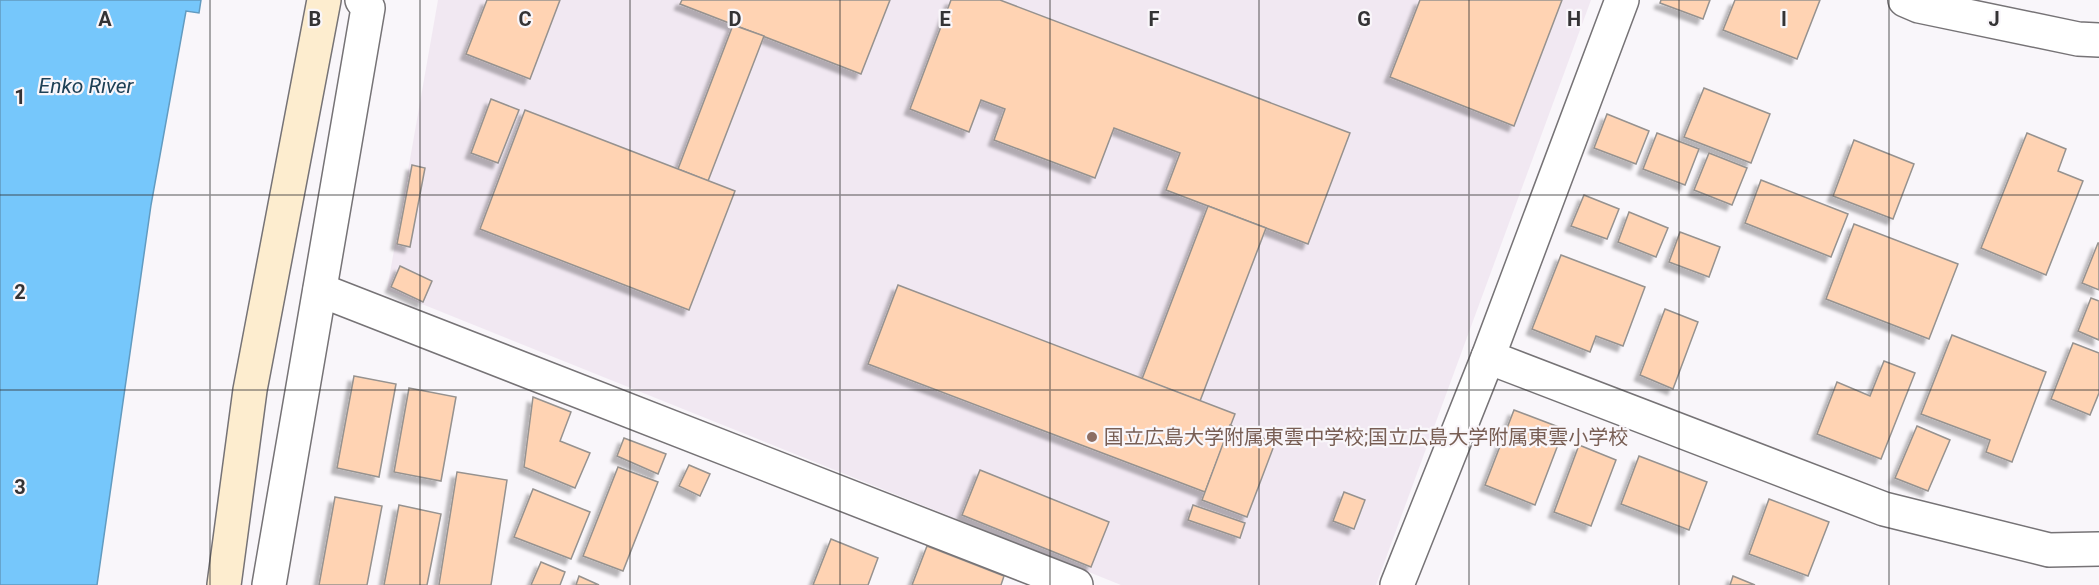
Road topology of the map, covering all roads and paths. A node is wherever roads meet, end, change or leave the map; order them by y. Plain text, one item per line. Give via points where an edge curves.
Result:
1 (324, 0) edge
2 (362, 0) edge
3 (1622, 0) edge
4 (1905, 0) edge
5 (2099, 40) edge
6 (321, 290) junction
7 (1488, 357) junction
8 (2099, 549) edge
9 (224, 585) edge
10 (269, 585) edge
11 (1076, 585) edge
12 (1398, 585) edge

1 - 9 street via 250,390
2 - 6 street via 368,8
3 - 7 street
4 - 5 street via 1919,6
6 - 10 street
6 - 11 street
7 - 8 street via 1884,509 2049,550
7 - 12 street

